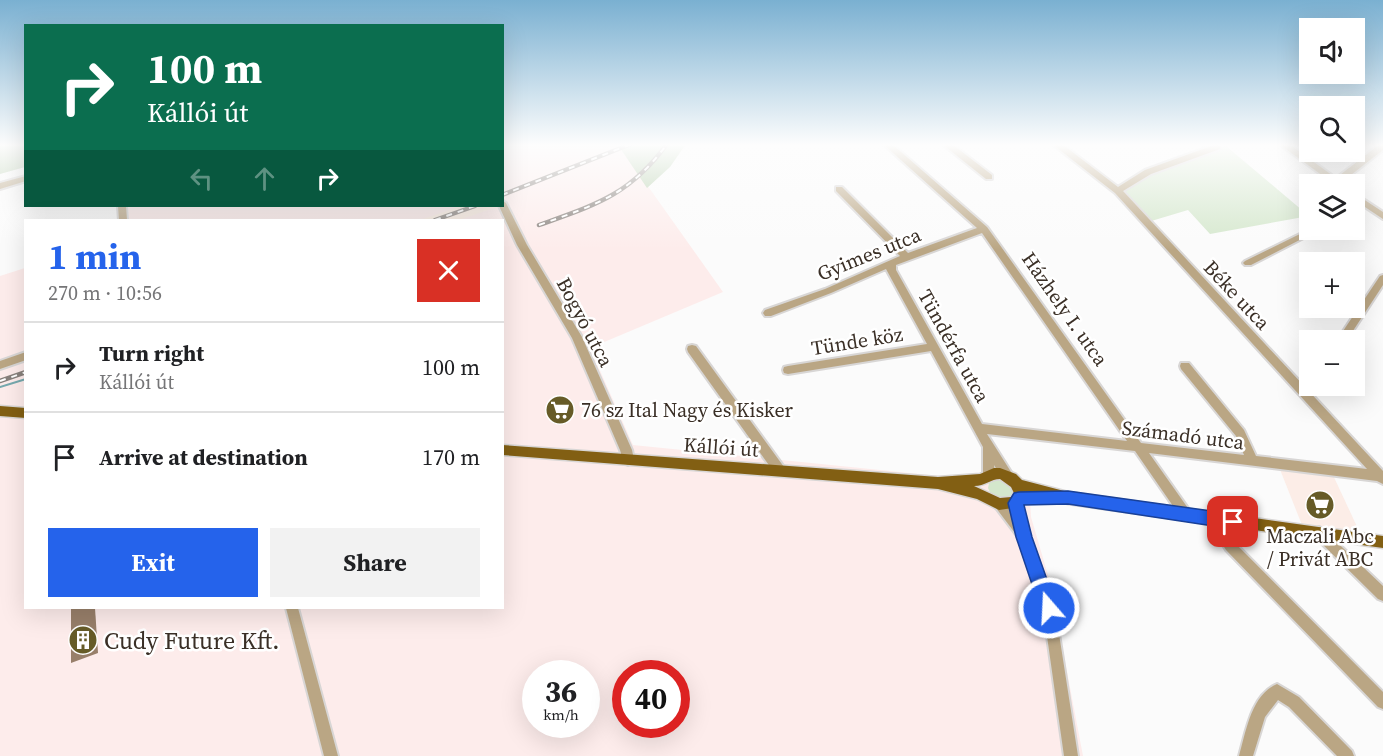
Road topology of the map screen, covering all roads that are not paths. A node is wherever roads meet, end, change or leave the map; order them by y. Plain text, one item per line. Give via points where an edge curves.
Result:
1 (22, 179) edge
2 (926, 179) edge
3 (1103, 179) edge
4 (1137, 179) edge
5 (0, 186) edge
6 (839, 189) dead end
7 (1118, 191) junction
8 (1365, 204) edge
9 (504, 207) edge
10 (1383, 216) edge
11 (984, 229) junction
12 (1299, 238) edge
13 (906, 256) junction
14 (1248, 263) dead end
15 (891, 264) junction
16 (1383, 278) edge
17 (768, 313) dead end
18 (1349, 330) edge
19 (932, 347) junction
20 (692, 349) dead end
21 (24, 357) edge
22 (0, 365) edge
23 (1185, 366) dead end
24 (788, 370) dead end
25 (1299, 387) edge
26 (1307, 396) edge
27 (0, 411) edge
28 (24, 413) edge
29 (979, 428) junction
30 (988, 445) junction
31 (1140, 448) junction
32 (504, 450) edge
33 (628, 460) junction
34 (1253, 462) junction
35 (780, 471) junction
36 (1007, 475) junction
37 (986, 477) junction
38 (1382, 477) edge
39 (938, 483) junction
40 (1018, 495) junction
41 (994, 501) junction
42 (1186, 515) junction
43 (1212, 519) junction
44 (1319, 533) junction
45 (1024, 537) junction
46 (1383, 542) edge
47 (1383, 595) edge
48 (292, 609) edge
49 (1383, 702) edge
50 (331, 756) edge
51 (1071, 756) edge
52 (1246, 756) edge
53 (1347, 756) edge

1 - 5 street
2 - 11 street, Házhely I. utca
3 - 7 street, Béke utca
4 - 7 street
6 - 13 street
7 - 25 street, Béke utca
8 - 10 street
9 - 33 street, Bogyó utca via 577,337
11 - 13 street, Gyimes utca
11 - 31 street, Házhely I. utca
12 - 14 street
13 - 15 street, Gyimes utca
15 - 17 street, Gyimes utca
15 - 19 street, Tündérfa utca
16 - 18 street
19 - 24 street, Tünde köz
19 - 29 street, Tündérfa utca
20 - 35 street
21 - 22 street
23 - 34 street via 1240,433
26 - 38 street, Béke utca
27 - 28 main road
29 - 30 street, Tündérfa utca
29 - 31 street, Számadó utca
30 - 36 street, Tündérfa utca
30 - 37 street, Tündérfa utca
31 - 34 street, Számadó utca
31 - 42 street, Házhely I. utca
32 - 33 main road, Kállói út
33 - 35 main road, Kállói út
34 - 38 street, Számadó utca
35 - 39 main road, Kállói út
36 - 37 main road, Kállói út
36 - 40 main road
37 - 39 main road, Kállói út
37 - 41 main road via 984,492
39 - 41 main road, Kállói út
40 - 41 main road, Kállói út
40 - 42 main road, Kállói út
40 - 45 street
41 - 45 street
42 - 43 main road, Kállói út
43 - 44 main road, Kállói út
43 - 49 street via 1230,546
44 - 46 main road, Kállói út
44 - 47 street
45 - 51 street via 1049,608
48 - 50 street
52 - 53 street via 1267,697 1277,691 1294,702

